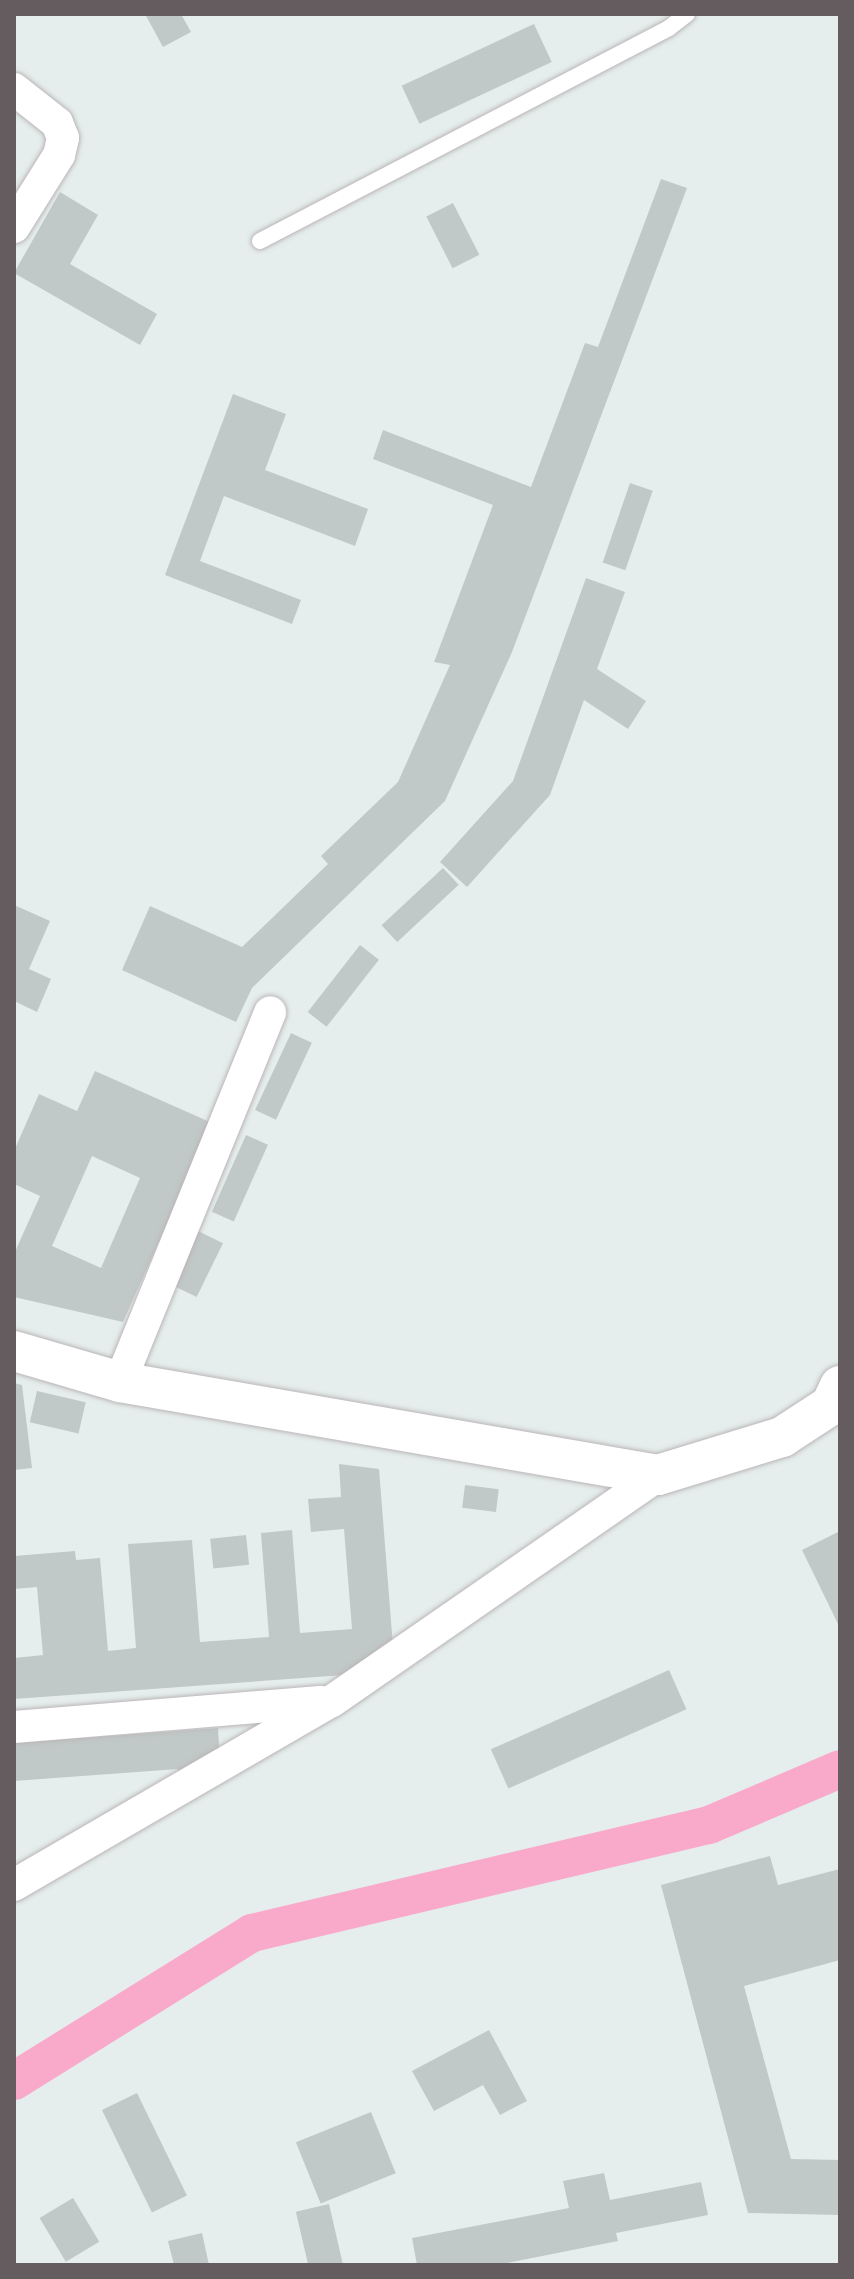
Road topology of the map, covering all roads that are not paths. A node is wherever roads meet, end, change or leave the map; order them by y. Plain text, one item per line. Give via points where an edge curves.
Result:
1 (687, 14) edge
2 (14, 89) edge
3 (14, 227) edge
4 (260, 241) dead end
5 (270, 1012) dead end
6 (14, 1351) edge
7 (120, 1382) junction
8 (840, 1386) edge
9 (658, 1475) junction
10 (332, 1701) junction
11 (14, 1727) edge
12 (14, 1885) edge

1 - 4 lane
2 - 3 street via 57,123 63,138 59,155
5 - 7 street
6 - 7 street
7 - 9 street
8 - 9 street via 831,1405 782,1437
9 - 10 street
10 - 11 street
10 - 12 street

